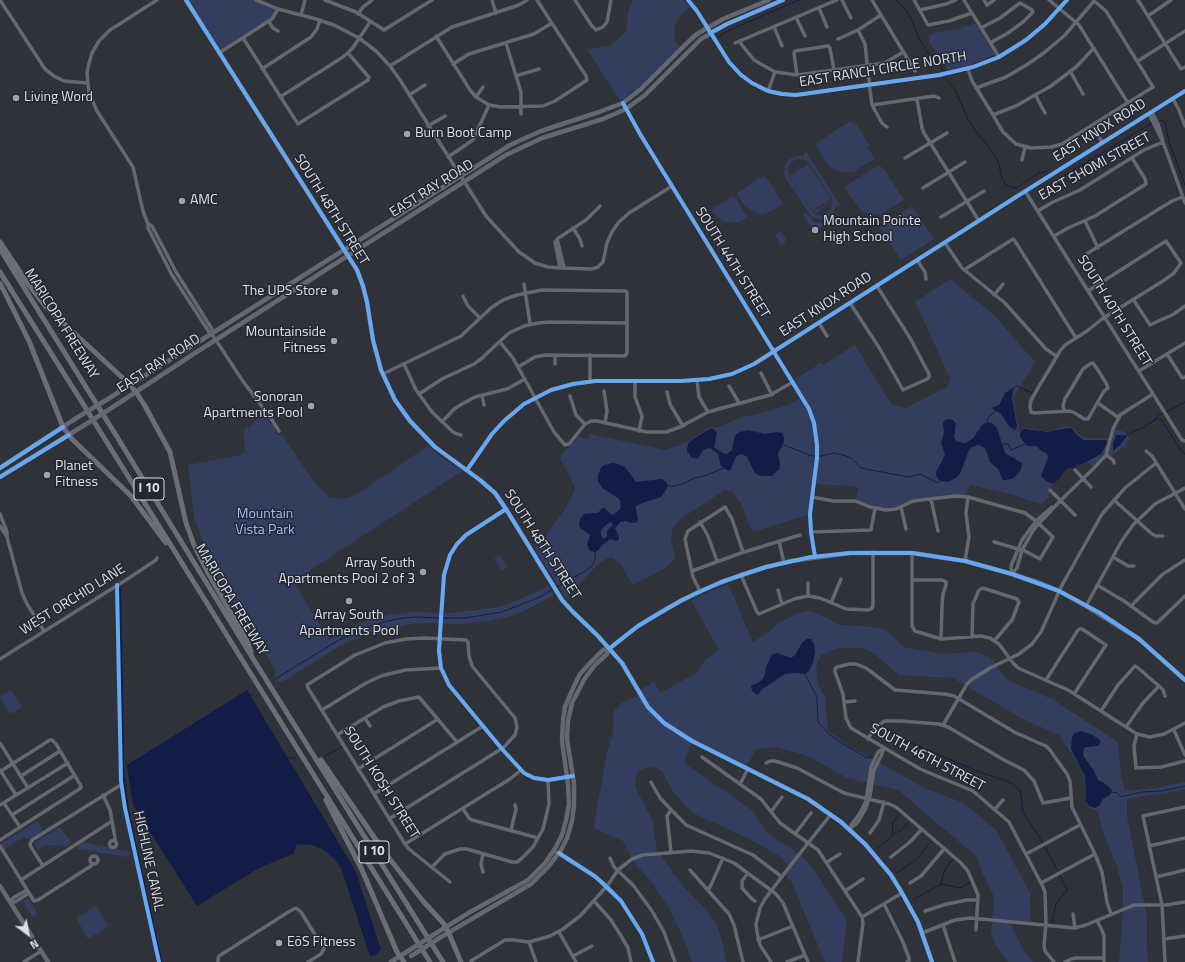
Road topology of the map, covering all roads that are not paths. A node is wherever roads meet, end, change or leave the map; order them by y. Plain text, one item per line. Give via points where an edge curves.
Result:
1 (0, 0) edge
2 (157, 0) edge
3 (186, 0) edge
4 (256, 0) edge
5 (305, 0) edge
6 (325, 0) edge
7 (372, 0) edge
8 (432, 0) edge
9 (492, 0) edge
10 (527, 0) edge
11 (538, 0) edge
12 (575, 0) edge
13 (611, 0) edge
14 (688, 0) edge
15 (783, 0) edge
16 (837, 0) edge
17 (842, 0) edge
18 (872, 0) edge
19 (914, 0) edge
20 (956, 0) edge
21 (964, 0) edge
22 (984, 0) edge
23 (994, 0) edge
24 (1049, 0) edge
25 (1067, 0) edge
26 (1138, 0) edge
27 (1171, 0) edge
28 (1094, 1) edge
29 (769, 2) edge
30 (819, 8) junction
31 (1060, 8) junction
32 (278, 9) junction
33 (920, 10) junction
34 (496, 12) junction
35 (972, 13) junction
36 (358, 14) junction
37 (301, 15) junction
38 (881, 15) junction
39 (1148, 16) junction
40 (796, 17) junction
41 (851, 18) dead end
42 (320, 20) junction
43 (269, 22) junction
44 (370, 22) junction
45 (1076, 22) junction
46 (552, 23) junction
47 (774, 27) junction
48 (827, 27) dead end
49 (981, 28) junction
50 (709, 30) junction
51 (858, 30) junction
52 (278, 31) dead end
53 (1185, 31) edge
54 (436, 36) junction
55 (804, 36) dead end
56 (243, 38) junction
57 (359, 38) junction
58 (838, 39) dead end
59 (506, 43) junction
60 (990, 43) junction
61 (1165, 43) junction
62 (782, 46) dead end
63 (1094, 48) junction
64 (904, 52) junction
65 (219, 53) junction
66 (348, 53) junction
67 (999, 57) junction
68 (1138, 61) junction
69 (453, 64) junction
70 (868, 65) junction
71 (390, 66) junction
72 (1183, 68) edge
73 (262, 69) junction
74 (539, 69) dead end
75 (968, 69) junction
76 (834, 70) junction
77 (915, 71) dead end
78 (1070, 71) junction
79 (775, 72) junction
80 (516, 76) junction
81 (797, 76) junction
82 (87, 84) junction
83 (425, 85) dead end
84 (869, 85) junction
85 (483, 86) dead end
86 (976, 88) junction
87 (768, 91) junction
88 (1185, 91) edge
89 (1083, 94) dead end
90 (409, 95) junction
91 (476, 96) junction
92 (1036, 96) junction
93 (280, 97) junction
94 (939, 98) dead end
95 (917, 99) junction
96 (1173, 99) junction
97 (623, 103) junction
98 (1128, 103) junction
99 (489, 105) junction
100 (872, 105) junction
101 (521, 108) junction
102 (626, 109) junction
103 (1045, 113) dead end
104 (1150, 113) junction
105 (521, 114) dead end
106 (993, 115) junction
107 (445, 116) dead end
108 (1092, 125) junction
109 (428, 126) junction
110 (1185, 126) edge
111 (886, 127) dead end
112 (947, 132) dead end
113 (1102, 142) junction
114 (1163, 142) junction
115 (930, 143) junction
116 (1025, 147) junction
117 (448, 157) junction
118 (905, 158) dead end
119 (1132, 158) junction
120 (1022, 160) dead end
121 (965, 162) dead end
122 (948, 172) junction
123 (460, 176) junction
124 (464, 182) junction
125 (672, 186) junction
126 (923, 188) dead end
127 (984, 191) dead end
128 (1025, 191) junction
129 (1182, 197) junction
130 (966, 202) junction
131 (1185, 203) edge
132 (600, 206) dead end
133 (1038, 210) junction
134 (941, 217) dead end
135 (979, 221) junction
136 (1085, 221) junction
137 (573, 228) junction
138 (1054, 236) junction
139 (0, 242) edge
140 (945, 243) junction
141 (582, 246) dead end
142 (1098, 248) junction
143 (0, 249) edge
144 (344, 250) junction
145 (1088, 253) dead end
146 (348, 256) junction
147 (917, 260) junction
148 (562, 268) junction
149 (964, 270) junction
150 (0, 272) edge
151 (926, 279) dead end
152 (0, 283) edge
153 (524, 284) dead end
154 (1003, 284) dead end
155 (877, 286) junction
156 (1088, 291) junction
157 (525, 293) junction
158 (994, 295) junction
159 (463, 296) dead end
160 (1133, 299) junction
161 (850, 303) junction
162 (1185, 306) edge
163 (1105, 317) junction
164 (480, 318) junction
165 (627, 323) junction
166 (819, 323) junction
167 (530, 324) junction
168 (827, 336) dead end
169 (214, 337) junction
170 (1076, 338) junction
171 (500, 342) junction
172 (1185, 343) edge
173 (774, 352) junction
174 (1167, 354) junction
175 (555, 355) junction
176 (590, 355) junction
177 (1056, 356) junction
178 (404, 364) junction
179 (555, 364) dead end
180 (518, 367) junction
181 (1139, 371) junction
182 (761, 373) dead end
183 (383, 374) junction
184 (1184, 377) edge
185 (525, 379) junction
186 (697, 380) junction
187 (590, 381) junction
188 (635, 381) junction
189 (793, 382) junction
190 (130, 385) junction
191 (729, 386) dead end
192 (604, 391) dead end
193 (136, 392) junction
194 (667, 392) dead end
195 (418, 394) junction
196 (1153, 394) junction
197 (772, 395) junction
198 (482, 396) junction
199 (570, 396) dead end
200 (535, 398) junction
201 (739, 403) junction
202 (1098, 403) junction
203 (484, 405) dead end
204 (1064, 411) junction
205 (708, 412) junction
206 (1119, 418) junction
207 (442, 422) junction
208 (605, 423) junction
209 (585, 424) junction
210 (683, 426) junction
211 (63, 427) junction
212 (279, 431) dead end
213 (639, 431) junction
214 (462, 434) dead end
215 (69, 435) junction
216 (1185, 441) edge
217 (1146, 451) dead end
218 (1106, 453) junction
219 (1114, 463) dead end
220 (1156, 463) junction
221 (0, 468) edge
222 (467, 470) junction
223 (1075, 470) dead end
224 (0, 477) edge
225 (1083, 478) junction
226 (1091, 487) dead end
227 (1185, 488) edge
228 (1050, 490) dead end
229 (1175, 492) junction
230 (812, 497) junction
231 (968, 497) junction
232 (931, 499) junction
233 (1060, 500) junction
234 (1114, 500) junction
235 (901, 507) junction
236 (875, 508) junction
237 (1185, 509) edge
238 (506, 510) junction
239 (0, 514) edge
240 (1075, 515) dead end
241 (1137, 520) junction
242 (700, 522) junction
243 (1037, 522) junction
244 (0, 526) edge
245 (906, 529) dead end
246 (938, 531) dead end
247 (811, 532) junction
248 (800, 535) dead end
249 (1163, 536) dead end
250 (7, 537) junction
251 (779, 541) junction
252 (994, 542) dead end
253 (1020, 549) junction
254 (743, 552) junction
255 (873, 552) junction
256 (912, 553) junction
257 (815, 557) junction
258 (1113, 557) junction
259 (157, 558) dead end
260 (1185, 560) edge
261 (717, 561) junction
262 (965, 561) junction
263 (784, 563) junction
264 (1134, 566) dead end
265 (692, 571) junction
266 (1012, 574) junction
267 (741, 575) junction
268 (841, 579) dead end
269 (912, 580) junction
270 (808, 583) dead end
271 (1097, 585) junction
272 (197, 587) junction
273 (778, 590) dead end
274 (700, 591) junction
275 (1059, 591) junction
276 (808, 596) junction
277 (1185, 596) edge
278 (831, 603) junction
279 (782, 604) junction
280 (1086, 606) junction
281 (1131, 606) junction
282 (44, 631) junction
283 (972, 637) junction
284 (440, 639) junction
285 (941, 639) junction
286 (995, 640) junction
287 (610, 648) junction
288 (252, 657) junction
289 (0, 659) edge
290 (1010, 659) junction
291 (441, 668) junction
292 (1184, 678) edge
293 (1046, 680) junction
294 (1159, 686) junction
295 (1074, 694) junction
296 (1165, 696) dead end
297 (959, 699) junction
298 (855, 701) dead end
299 (844, 702) junction
300 (322, 710) junction
301 (1101, 711) junction
302 (365, 718) junction
303 (438, 719) junction
304 (1185, 723) edge
305 (943, 725) junction
306 (370, 726) dead end
307 (483, 726) junction
308 (1126, 727) junction
309 (1174, 730) junction
310 (1137, 734) junction
311 (337, 735) junction
312 (868, 739) junction
313 (306, 742) junction
314 (457, 742) junction
315 (0, 743) edge
316 (884, 748) junction
317 (297, 749) junction
318 (502, 749) junction
319 (60, 750) junction
320 (1185, 755) edge
321 (702, 757) dead end
322 (1185, 761) edge
323 (13, 763) junction
324 (68, 763) junction
325 (766, 763) dead end
326 (358, 769) junction
327 (748, 769) junction
328 (0, 770) edge
329 (521, 770) junction
330 (75, 775) junction
331 (21, 776) junction
332 (570, 776) junction
333 (548, 780) junction
334 (651, 782) dead end
335 (740, 784) junction
336 (119, 786) dead end
337 (28, 788) junction
338 (374, 794) junction
339 (16, 795) junction
340 (104, 795) junction
341 (782, 797) dead end
342 (868, 798) junction
343 (1071, 798) junction
344 (1003, 800) dead end
345 (884, 802) junction
346 (4, 803) junction
347 (0, 805) edge
348 (515, 805) dead end
349 (1185, 807) edge
350 (463, 809) junction
351 (671, 810) junction
352 (995, 810) junction
353 (771, 812) junction
354 (811, 812) dead end
355 (831, 814) junction
356 (12, 815) junction
357 (390, 819) junction
358 (112, 821) junction
359 (1080, 825) junction
360 (20, 827) junction
361 (922, 829) junction
362 (511, 830) junction
363 (850, 830) junction
364 (870, 833) dead end
365 (795, 834) junction
366 (538, 838) junction
367 (1185, 838) edge
368 (0, 840) edge
369 (115, 841) dead end
370 (809, 843) junction
371 (405, 844) junction
372 (0, 846) edge
373 (1149, 846) junction
374 (944, 849) junction
375 (556, 852) junction
376 (671, 852) junction
377 (483, 854) junction
378 (840, 854) dead end
379 (1026, 854) junction
380 (1095, 854) junction
381 (891, 857) dead end
382 (610, 858) dead end
383 (723, 858) junction
384 (827, 862) junction
385 (92, 864) dead end
386 (43, 866) junction
387 (432, 867) junction
388 (618, 870) junction
389 (690, 870) dead end
390 (1185, 870) edge
391 (483, 872) dead end
392 (748, 873) junction
393 (782, 877) junction
394 (1156, 877) junction
395 (863, 879) dead end
396 (21, 880) junction
397 (450, 882) dead end
398 (523, 883) junction
399 (910, 883) dead end
400 (1041, 883) junction
401 (0, 886) edge
402 (607, 886) junction
403 (526, 887) junction
404 (708, 890) junction
405 (771, 891) junction
406 (845, 891) junction
407 (28, 892) junction
408 (902, 893) junction
409 (978, 900) junction
410 (594, 901) junction
411 (755, 901) dead end
412 (10, 902) junction
413 (1185, 902) edge
414 (884, 904) junction
415 (1162, 905) junction
416 (926, 912) dead end
417 (1073, 914) dead end
418 (1111, 914) junction
419 (862, 917) junction
420 (976, 918) junction
421 (1097, 920) junction
422 (943, 925) junction
423 (793, 926) junction
424 (1046, 926) junction
425 (446, 927) junction
426 (1075, 928) junction
427 (976, 930) dead end
428 (449, 932) junction
429 (559, 932) junction
430 (922, 933) junction
431 (1185, 936) edge
432 (1164, 939) junction
433 (758, 940) junction
434 (529, 942) junction
435 (592, 946) dead end
436 (41, 951) junction
437 (804, 954) junction
438 (572, 956) junction
439 (403, 960) edge
440 (1104, 960) edge
441 (218, 961) edge
442 (471, 961) dead end
443 (24, 962) edge
444 (48, 962) edge
445 (308, 962) edge
446 (391, 962) edge
447 (430, 962) edge
448 (443, 962) edge
449 (461, 962) edge
450 (536, 962) edge
451 (576, 962) edge
452 (631, 962) edge
453 (653, 962) edge
454 (675, 962) edge
455 (743, 962) edge
456 (771, 962) edge
457 (787, 962) edge
458 (808, 962) edge
459 (858, 962) edge
460 (908, 962) edge
461 (932, 962) edge
462 (955, 962) edge
463 (1054, 962) edge
464 (1065, 962) edge
465 (1165, 962) edge

1 - 82 street via 45,69 64,81
2 - 82 street via 110,30 99,41 89,61
3 - 65 main road, SOUTH 48TH STREET
4 - 32 street
5 - 37 street
6 - 36 street
7 - 36 street via 362,7
8 - 44 street via 384,30
9 - 34 street
10 - 34 street via 520,5
11 - 46 street
12 - 13 street via 596,30 607,22
14 - 50 street, EAST RANCH CIRCLE NORTH
15 - 29 main road, EAST RAY ROAD
16 - 30 street
17 - 41 street
18 - 38 street
19 - 33 street
20 - 33 street
21 - 35 street
22 - 23 street via 987,5
24 - 31 street
25 - 31 street, EAST RANCH CIRCLE NORTH
26 - 39 street
27 - 39 street
28 - 45 street
28 - 68 street via 1106,11
29 - 50 main road, EAST RAY ROAD via 723,19
30 - 40 street
30 - 48 street
31 - 45 street
31 - 67 street, EAST RANCH CIRCLE NORTH via 1032,35
32 - 37 street
32 - 43 street
33 - 35 street via 928,25
34 - 54 street via 456,24
35 - 49 street
36 - 44 street
37 - 42 street
38 - 51 street
38 - 64 street
39 - 61 street
40 - 47 street
40 - 55 street
42 - 57 street
42 - 73 street via 316,32 308,40
43 - 52 street
43 - 56 street
44 - 57 street
45 - 63 street
45 - 86 street via 1055,44 1028,64 1006,77
46 - 59 street via 534,34
46 - 101 street via 587,80 551,103
47 - 62 street
47 - 79 street via 737,42 754,60
49 - 60 street
49 - 60 street via 1020,3 1032,10 1023,22
50 - 87 street, EAST RANCH CIRCLE NORTH via 729,62 741,75
50 - 97 main road, EAST RAY ROAD via 688,42 641,89
50 - 102 main road, EAST RAY ROAD via 645,95
51 - 58 street
51 - 70 street via 865,44
53 - 61 street
54 - 69 street
54 - 71 street
56 - 65 street
56 - 73 street
57 - 66 street
57 - 71 street
59 - 69 street via 469,54
59 - 80 street
60 - 67 street
61 - 68 street
61 - 72 street
63 - 78 street
63 - 98 street
64 - 70 street via 885,63
64 - 77 street
65 - 144 main road, SOUTH 48TH STREET
66 - 93 street
66 - 93 street via 369,77 366,82 298,124
67 - 75 street, EAST RANCH CIRCLE NORTH
68 - 98 street via 1153,87
69 - 91 street
70 - 76 street
70 - 84 street
71 - 90 street
73 - 93 street
74 - 80 street
75 - 84 street, EAST RANCH CIRCLE NORTH
75 - 86 street
76 - 81 street
76 - 81 street via 828,46 795,51
78 - 89 street
78 - 92 street
79 - 81 street
79 - 87 street
80 - 101 street via 521,92
82 - 169 street via 90,98 134,167 148,224 152,226 176,272 212,329
83 - 90 street
84 - 87 street, EAST RANCH CIRCLE NORTH via 798,95
84 - 100 street
85 - 91 street
86 - 106 street
88 - 96 street, EAST KNOX ROAD
90 - 109 street
91 - 99 street
92 - 103 street
92 - 106 street
94 - 95 street via 934,96
95 - 100 street
95 - 115 street via 922,128
96 - 104 street, EAST KNOX ROAD
96 - 110 street
97 - 102 street, SOUTH 44TH STREET
97 - 123 main road, EAST RAY ROAD via 528,136
98 - 108 street
99 - 101 street
99 - 117 street via 478,133 471,143
100 - 111 street
101 - 105 street
102 - 124 main road, EAST RAY ROAD via 531,142
102 - 125 street, SOUTH 44TH STREET
104 - 113 street, EAST KNOX ROAD
104 - 114 street
106 - 116 street via 1007,137
107 - 109 street
108 - 113 street
108 - 116 street via 1057,146
109 - 117 street
112 - 115 street
113 - 128 street, EAST KNOX ROAD
114 - 119 street, EAST SHOMI STREET
114 - 129 street
115 - 118 street
115 - 122 street
116 - 120 street
117 - 123 street
119 - 133 street, EAST SHOMI STREET via 1080,190
119 - 136 street via 1146,184
121 - 122 street
122 - 126 street
122 - 130 street
123 - 124 street
123 - 144 main road, EAST RAY ROAD
124 - 146 main road, EAST RAY ROAD
124 - 148 street via 486,216 519,252 539,264
125 - 148 street via 629,213 618,223 607,243 603,262 598,267
125 - 173 street, SOUTH 44TH STREET
127 - 130 street
128 - 133 street, SOUTH 40TH STREET
128 - 135 street, EAST KNOX ROAD
129 - 131 street
129 - 142 street
130 - 134 street
130 - 135 street
132 - 137 street via 586,220
133 - 138 street, SOUTH 40TH STREET
135 - 140 street, EAST KNOX ROAD
136 - 138 street
136 - 142 street
137 - 141 street
137 - 148 street via 557,239
138 - 156 street, SOUTH 40TH STREET
139 - 190 highway via 45,306
140 - 147 street, EAST KNOX ROAD
140 - 149 street
142 - 145 street
143 - 288 highway, MARICOPA FREEWAY / I 10
144 - 146 main road, SOUTH 48TH STREET
144 - 169 main road, EAST RAY ROAD
146 - 169 main road, EAST RAY ROAD
146 - 183 main road, SOUTH 48TH STREET via 360,276 365,291 373,340
147 - 151 street via 925,272
147 - 155 street, EAST KNOX ROAD
149 - 158 street
149 - 170 street via 1013,239
150 - 272 highway, MARICOPA FREEWAY / I 10
152 - 211 highway via 29,341
153 - 157 street
154 - 158 street
155 - 161 street, EAST KNOX ROAD
155 - 161 street via 910,338 929,376 903,390
156 - 160 street via 1166,241 1181,263 1174,273
156 - 163 street, SOUTH 40TH STREET
157 - 164 street via 503,300
157 - 165 street via 542,290 625,291
157 - 167 street
158 - 177 street via 1006,304 1046,349
159 - 164 street via 468,306
160 - 162 street via 1150,325
160 - 163 street
161 - 166 street, EAST KNOX ROAD
163 - 170 street
163 - 181 street, SOUTH 40TH STREET
164 - 178 street via 461,336
165 - 167 street
165 - 176 street via 625,356
166 - 168 street
166 - 173 street, EAST KNOX ROAD
167 - 171 street via 509,333
169 - 190 main road, EAST RAY ROAD
169 - 193 main road, EAST RAY ROAD
169 - 212 street
170 - 177 street via 1065,345
171 - 180 street
171 - 195 street via 474,364
172 - 174 street
173 - 186 street, EAST KNOX ROAD via 738,372
173 - 189 street, SOUTH 44TH STREET
174 - 181 street
174 - 184 street
175 - 176 street
175 - 179 street
175 - 180 street via 538,356
176 - 187 street
177 - 204 street via 1030,406 1031,412 1034,413
178 - 183 street
178 - 195 street
180 - 185 street
181 - 196 street, SOUTH 40TH STREET
182 - 197 street
183 - 222 main road, SOUTH 48TH STREET via 395,400 414,426 435,447
185 - 198 street via 507,389
185 - 200 street
186 - 188 street, EAST KNOX ROAD
186 - 205 street via 699,394
187 - 188 street, EAST KNOX ROAD
187 - 200 street, EAST KNOX ROAD via 560,387
188 - 213 street via 636,397 642,413
189 - 197 street
189 - 230 street, SOUTH 44TH STREET via 809,409 816,433 817,456
190 - 193 highway
190 - 211 main road, EAST RAY ROAD, bridge
191 - 201 street
192 - 208 street via 608,411
193 - 215 main road, EAST RAY ROAD, bridge
193 - 288 highway via 170,452 186,523 194,545 248,643
194 - 210 street via 670,404
195 - 207 street
196 - 206 street
196 - 216 street, SOUTH 40TH STREET
197 - 201 street
198 - 203 street
198 - 207 street via 458,406
199 - 209 street via 576,415
200 - 209 street via 554,432 564,444 567,445
200 - 222 street, EAST KNOX ROAD via 501,424
201 - 205 street
202 - 204 street via 1088,419
202 - 204 street via 1108,388 1093,363 1083,369 1064,402
202 - 206 street
205 - 210 street
206 - 218 street
207 - 214 street via 453,432
208 - 209 street via 592,421
208 - 213 street
210 - 213 street via 660,433
211 - 215 highway
211 - 221 main road, EAST RAY ROAD
215 - 224 main road, EAST RAY ROAD
215 - 272 highway via 138,504
217 - 220 street
218 - 219 street
218 - 225 street
220 - 229 street
220 - 234 street via 1124,488
222 - 238 main road, SOUTH 48TH STREET via 488,486
223 - 225 street
225 - 226 street
225 - 233 street
227 - 229 street
228 - 233 street
229 - 237 street
229 - 241 street via 1151,507
230 - 236 street via 833,501 855,501
230 - 247 street, SOUTH 44TH STREET
231 - 232 street
231 - 243 street via 1025,513
231 - 262 street via 966,513 969,537
232 - 235 street via 913,501
232 - 246 street
233 - 240 street
233 - 243 street
234 - 241 street
234 - 275 street via 1093,528
235 - 236 street via 892,510
235 - 245 street
236 - 247 street via 871,530
238 - 284 street via 466,535 450,555 444,575
238 - 287 main road, SOUTH 48TH STREET via 562,600
239 - 250 street
241 - 249 street via 1152,534
241 - 258 street
242 - 254 street via 726,507
242 - 261 street
242 - 265 street via 688,531 685,539
243 - 253 street via 1026,532
243 - 253 street via 1053,537 1040,559
244 - 250 street
247 - 257 street, SOUTH 44TH STREET
248 - 251 street
250 - 282 street via 22,593
251 - 254 street
251 - 263 street
252 - 253 street
253 - 266 street via 1017,568
254 - 261 street
255 - 256 main road
255 - 257 main road
255 - 278 street via 871,609 846,609
256 - 262 main road
256 - 269 street
257 - 263 main road
258 - 264 street via 1128,566
258 - 271 street
259 - 282 street, WEST ORCHID LANE
260 - 281 street via 1163,574
261 - 265 street
262 - 266 main road
263 - 267 main road
265 - 274 street
266 - 275 main road
267 - 274 main road
267 - 279 street via 759,614
268 - 278 street
269 - 285 street via 912,629
269 - 285 street via 946,582
270 - 276 street
271 - 280 street
271 - 281 street
272 - 317 highway, MARICOPA FREEWAY / I 10
273 - 279 street
274 - 287 main road via 643,623
275 - 280 main road
275 - 290 street via 1037,638 1027,649
276 - 278 street
276 - 279 street via 794,598
277 - 281 street via 1157,623
280 - 292 main road via 1139,639
282 - 289 street, WEST ORCHID LANE
283 - 285 street
283 - 286 street
283 - 286 street via 973,604 979,590 983,588 1017,599 1019,602 1012,620
284 - 291 street
284 - 300 street, SOUTH KOSH STREET via 406,639 377,646 347,660 307,685
284 - 318 street via 468,642 472,666 512,714 517,723 515,735
286 - 290 street
287 - 327 main road, SOUTH 48TH STREET via 628,671 648,707 664,723 692,741
287 - 332 main road via 585,677 574,698 565,746
288 - 313 highway, MARICOPA FREEWAY / I 10
290 - 293 street via 1018,668
290 - 297 street via 971,680
291 - 300 street via 414,668 385,674
291 - 307 street via 449,685
293 - 295 street
293 - 295 street via 1080,629 1106,645
294 - 296 street
294 - 301 street via 1135,666 1118,685
294 - 308 street
295 - 301 street
297 - 299 street via 949,694 896,690 866,668 856,664 835,669
297 - 305 street
297 - 343 street via 1016,733 1046,746 1067,774
298 - 299 street
299 - 312 street, SOUTH 46TH STREET via 847,724
300 - 311 street, SOUTH KOSH STREET
301 - 308 street
302 - 303 street via 390,704 419,697
302 - 306 street
302 - 311 street
303 - 314 street
303 - 326 street
304 - 309 street
305 - 312 street via 925,722 885,722 874,728
305 - 343 street via 1024,770 1034,780 1043,803
307 - 314 street
307 - 318 street
308 - 310 street
309 - 310 street via 1150,737
309 - 320 street
310 - 322 street via 1134,746 1136,768 1161,767
311 - 326 street, SOUTH KOSH STREET
312 - 316 street, SOUTH 46TH STREET
313 - 425 highway via 394,866
313 - 448 highway, MARICOPA FREEWAY / I 10
314 - 338 street
315 - 323 street
316 - 342 street via 878,752 871,767
316 - 352 street, SOUTH 46TH STREET via 920,769 973,791
317 - 439 highway via 362,870 397,952
317 - 447 highway, MARICOPA FREEWAY / I 10
318 - 329 street
318 - 357 street
319 - 323 street via 53,740 50,740
319 - 324 street
319 - 331 street
321 - 335 street
323 - 328 street
323 - 331 street
324 - 330 street
324 - 337 street
325 - 342 street via 775,761 797,768 837,790
326 - 338 street, SOUTH KOSH STREET
327 - 335 street
327 - 355 main road, SOUTH 48TH STREET via 796,792
328 - 339 street
329 - 333 street via 534,778
329 - 350 street
330 - 356 street
330 - 360 street via 81,788
331 - 337 street
332 - 333 street
332 - 375 main road via 575,796 572,821 567,838
333 - 366 street via 548,808
334 - 351 street
335 - 353 street via 761,799
336 - 340 street
337 - 339 street
338 - 357 street, SOUTH KOSH STREET
339 - 346 street
340 - 358 street
340 - 386 street via 32,840 30,844
341 - 353 street
342 - 345 street
342 - 363 street
343 - 359 street
344 - 352 street
345 - 361 street via 892,805
345 - 364 street via 879,820
346 - 347 street
346 - 356 street
348 - 362 street
349 - 373 street via 1143,816
350 - 362 street via 472,820
350 - 371 street
351 - 376 street via 667,816
351 - 393 street via 691,828 753,855
352 - 379 street, SOUTH 46TH STREET via 1009,822
353 - 365 street via 780,824
354 - 365 street
355 - 363 main road, SOUTH 48TH STREET
355 - 370 street
356 - 360 street
357 - 371 street, SOUTH KOSH STREET
358 - 369 street
358 - 386 street
359 - 379 street
359 - 380 street
360 - 368 street
361 - 374 street
361 - 381 street
362 - 366 street
363 - 408 main road, SOUTH 48TH STREET via 873,853
365 - 370 street
366 - 377 street via 528,853 517,862
367 - 373 street
370 - 384 street
370 - 393 street
371 - 387 street, SOUTH KOSH STREET
372 - 396 street
373 - 394 street
374 - 399 street via 921,876
374 - 409 street via 968,871
375 - 398 main road
375 - 402 street
375 - 403 main road via 542,874
376 - 383 street via 701,852
376 - 388 street via 637,857
377 - 387 street via 467,849 452,851 440,858
377 - 391 street
378 - 384 street
379 - 400 street, SOUTH 46TH STREET
380 - 400 street
380 - 418 street via 1102,872
382 - 388 street
383 - 392 street
383 - 404 street
384 - 406 street
385 - 407 street via 38,900 34,901
386 - 396 street
387 - 397 street, SOUTH KOSH STREET
388 - 402 street
388 - 454 street via 652,911 664,932
389 - 404 street
390 - 394 street
392 - 405 street
392 - 411 street via 742,881 742,888
393 - 405 street
394 - 415 street
395 - 406 street
396 - 407 street
398 - 403 main road
398 - 425 main road
400 - 424 street, SOUTH 46TH STREET via 1045,892
401 - 412 main road
402 - 410 street
402 - 453 street via 635,921
403 - 428 main road
404 - 455 street via 732,919
405 - 423 street via 780,898
405 - 433 street via 760,908 756,924
406 - 419 street
407 - 412 street via 15,902
408 - 414 street
408 - 430 main road, SOUTH 48TH STREET
409 - 416 street via 947,904
409 - 420 street
410 - 429 street
410 - 452 street via 622,936
412 - 436 main road
413 - 415 street
414 - 419 street
414 - 460 street via 902,940
415 - 418 street via 1134,905
415 - 432 street
417 - 426 street
418 - 421 street
419 - 459 street
420 - 422 street via 962,918
420 - 424 street
420 - 427 street
421 - 426 street
421 - 440 street via 1104,935
422 - 430 street
422 - 462 street
423 - 433 street
423 - 437 street
424 - 426 street
424 - 463 street, SOUTH 46TH STREET via 1045,951
425 - 428 highway
425 - 439 main road, bridge via 408,951
428 - 439 main road, bridge
428 - 449 highway
429 - 434 street
429 - 438 street
430 - 461 main road, SOUTH 48TH STREET
431 - 432 street
432 - 465 street
433 - 456 street
434 - 442 street via 506,940
434 - 450 street
435 - 438 street
436 - 443 street
436 - 444 main road
437 - 457 street
437 - 458 street
438 - 451 street
439 - 446 main road
440 - 464 street via 1076,958
441 - 445 street via 219,956 296,908 323,946 323,951

